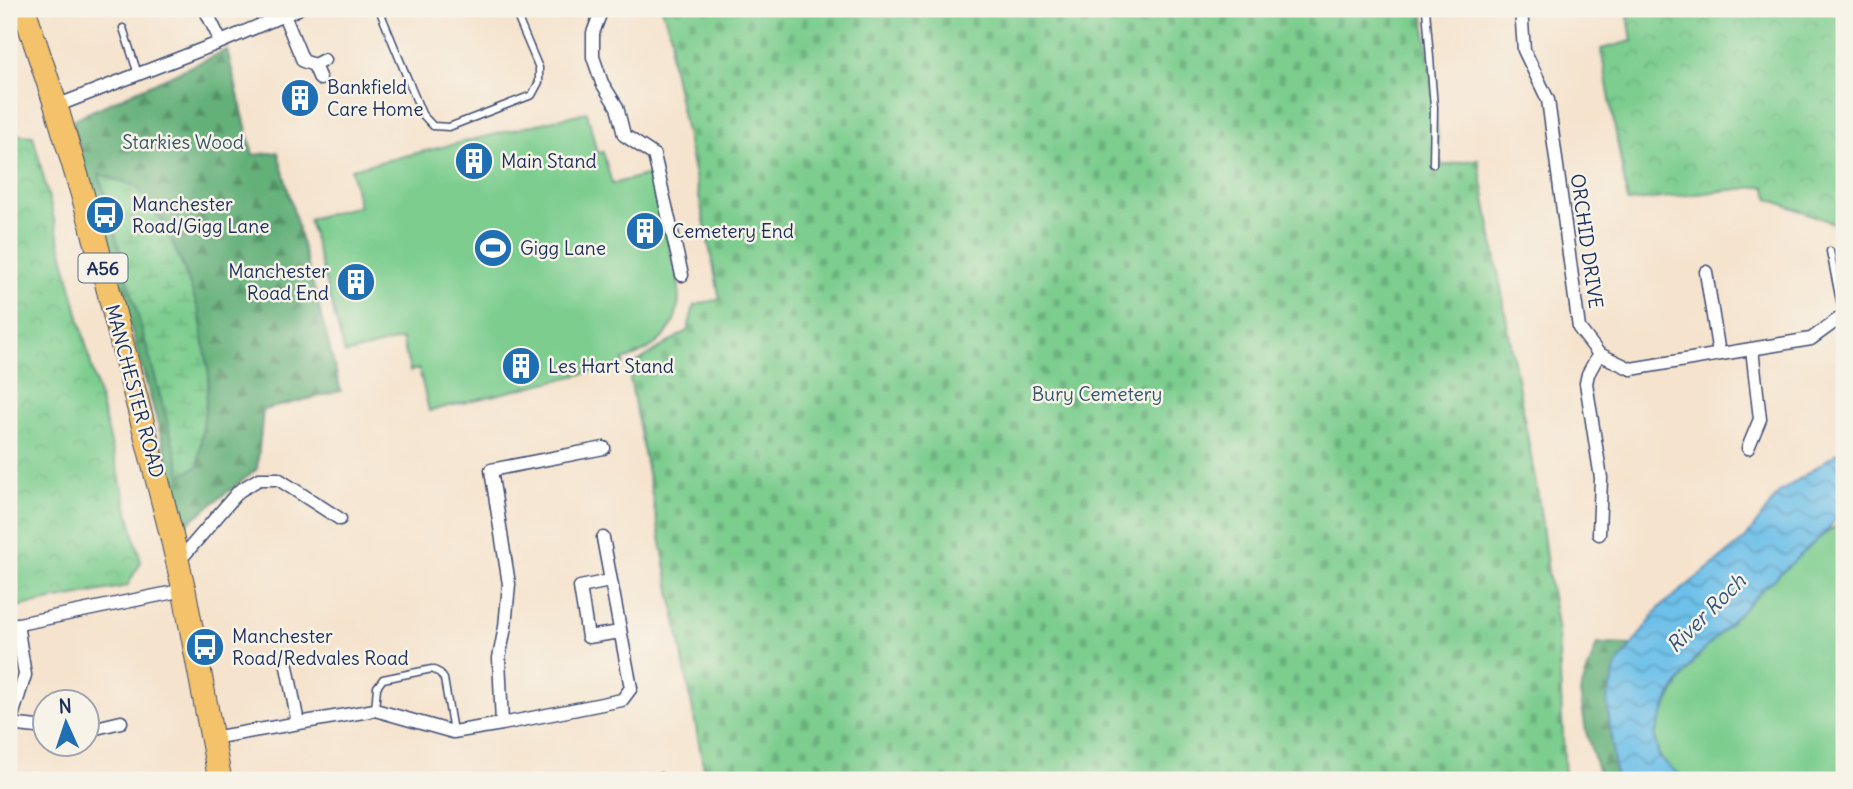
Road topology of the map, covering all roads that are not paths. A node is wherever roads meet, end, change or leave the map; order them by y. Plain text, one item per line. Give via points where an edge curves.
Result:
1 (24, 9) edge
2 (205, 9) edge
3 (298, 9) edge
4 (379, 9) edge
5 (514, 9) edge
6 (602, 9) edge
7 (1426, 9) edge
8 (1521, 9) edge
9 (276, 14) edge
10 (123, 28) dead end
11 (221, 42) junction
12 (138, 74) junction
13 (320, 79) dead end
14 (56, 106) junction
15 (1433, 164) dead end
16 (1830, 251) dead end
17 (1706, 272) dead end
18 (682, 275) dead end
19 (1844, 316) edge
20 (1752, 349) junction
21 (1599, 354) junction
22 (1719, 354) junction
23 (604, 448) dead end
24 (1748, 448) dead end
25 (340, 519) dead end
26 (1600, 534) dead end
27 (603, 538) dead end
28 (178, 562) junction
29 (610, 581) junction
30 (184, 590) junction
31 (13, 625) edge
32 (620, 632) junction
33 (285, 656) dead end
34 (375, 710) junction
35 (121, 722) dead end
36 (298, 723) junction
37 (502, 724) junction
38 (9, 725) edge
39 (32, 727) edge
40 (102, 727) edge
41 (453, 732) junction
42 (212, 738) junction
43 (220, 780) edge

1 - 14 highway, MANCHESTER ROAD / A56
2 - 11 street
3 - 9 street
4 - 5 lane via 422,114 433,126 449,127 532,95 539,82 538,68
6 - 18 street via 593,33 593,57 601,83 617,107 624,135 654,155
7 - 15 lane via 1434,107
8 - 21 street, ORCHID DRIVE via 1524,50 1548,100 1579,328
9 - 11 street
9 - 13 street via 303,61 319,63
10 - 12 lane
11 - 12 street
12 - 14 street
14 - 28 highway, MANCHESTER ROAD / A56 via 91,223
16 - 19 lane
17 - 22 street
19 - 20 street, ORCHID DRIVE via 1811,339
20 - 22 street, ORCHID DRIVE
20 - 24 street via 1760,419
21 - 22 street, ORCHID DRIVE via 1631,369
21 - 26 street via 1586,383 1601,478
23 - 37 street via 491,470 509,584 499,658
25 - 28 street via 278,479 259,480 239,491
27 - 29 street
28 - 30 highway, MANCHESTER ROAD / A56
29 - 32 street
29 - 32 street via 580,587 588,637
30 - 31 street
30 - 42 highway, MANCHESTER ROAD / A56
31 - 38 street via 25,675
32 - 37 street via 631,688 622,700
33 - 36 street
34 - 36 street
34 - 41 street
34 - 41 lane via 377,687 383,679 432,669 444,679
35 - 40 street
36 - 42 street
37 - 41 street
38 - 39 street
42 - 43 highway, MANCHESTER ROAD / A56

